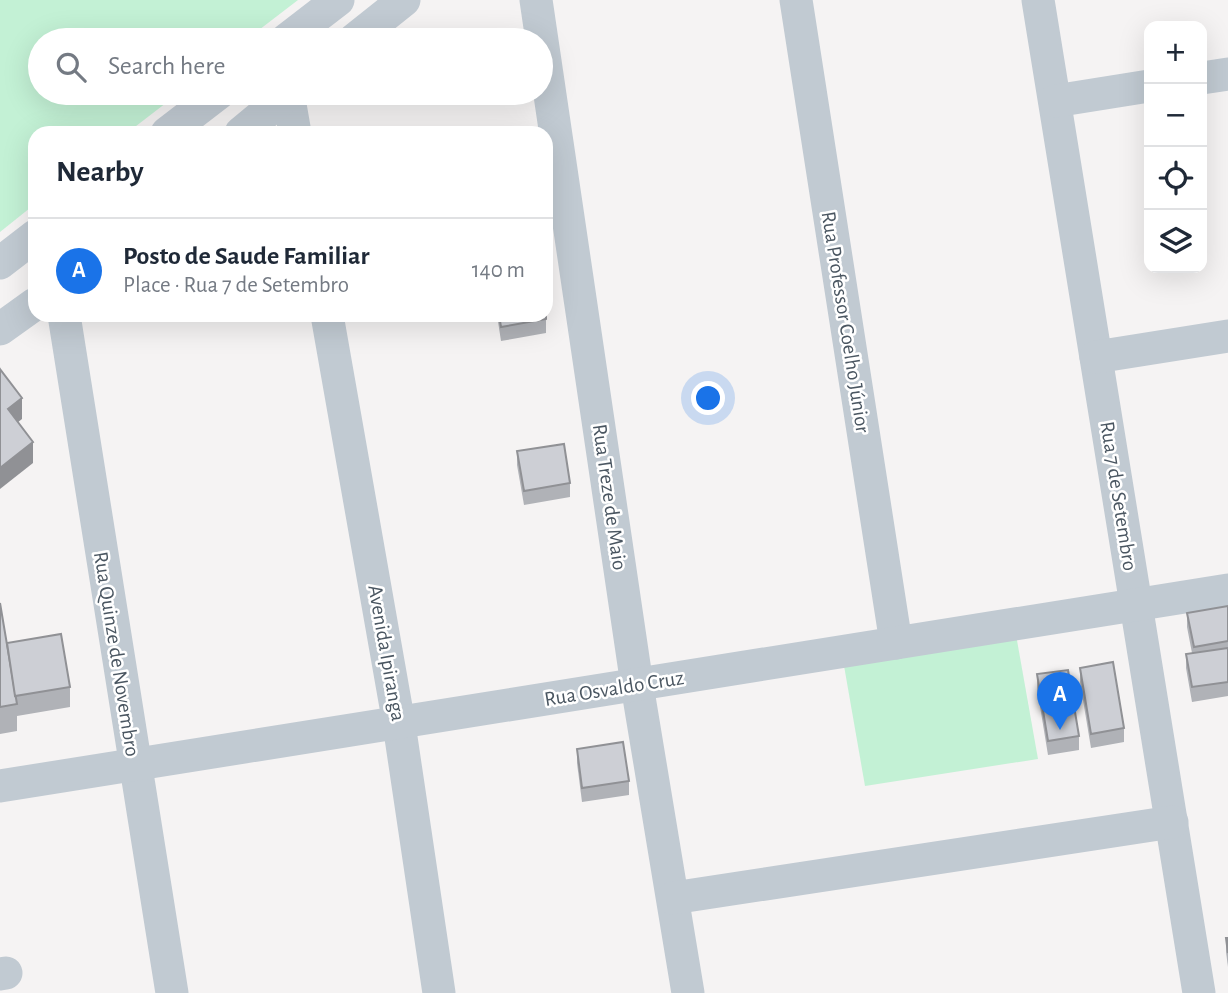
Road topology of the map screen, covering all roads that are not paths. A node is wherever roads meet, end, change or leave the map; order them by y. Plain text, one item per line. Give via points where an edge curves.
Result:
1 (338, 0) edge
2 (404, 0) edge
3 (536, 0) edge
4 (796, 0) edge
5 (1038, 0) edge
6 (302, 28) edge
7 (369, 28) edge
8 (540, 28) edge
9 (1228, 74) edge
10 (1207, 77) edge
11 (1144, 87) edge
12 (1055, 101) junction
13 (203, 105) edge
14 (274, 105) edge
15 (290, 105) edge
16 (552, 105) edge
17 (176, 126) edge
18 (249, 126) edge
19 (294, 126) edge
20 (28, 241) edge
21 (0, 263) edge
22 (28, 309) edge
23 (65, 322) edge
24 (328, 322) edge
25 (0, 329) edge
26 (1228, 336) edge
27 (1096, 357) junction
28 (1228, 590) edge
29 (1137, 605) junction
30 (896, 643) junction
31 (637, 684) junction
32 (399, 724) junction
33 (134, 765) junction
34 (0, 786) edge
35 (1172, 822) junction
36 (673, 898) junction
37 (172, 993) edge
38 (439, 993) edge
39 (688, 993) edge
40 (1199, 993) edge

1 - 6 street
2 - 7 street
3 - 8 street, Rua Treze de Maio
4 - 30 street, Rua Professor Coelho Júnior
5 - 12 street, Rua 7 de Setembro
9 - 10 street
11 - 12 street
12 - 27 street, Rua 7 de Setembro
13 - 17 street
14 - 18 street
15 - 19 street
16 - 31 street, Rua Treze de Maio
20 - 21 street
22 - 25 street
23 - 33 street, Rua Quinze de Novembro
24 - 32 street, Avenida Ipiranga
26 - 27 street
27 - 29 street, Rua 7 de Setembro
28 - 29 street, Rua Osvaldo Cruz
29 - 30 street, Rua Osvaldo Cruz
29 - 35 street, Rua 7 de Setembro
30 - 31 street, Rua Osvaldo Cruz
31 - 32 street, Rua Osvaldo Cruz
31 - 36 street, Rua Treze de Maio
32 - 33 street, Rua Osvaldo Cruz
32 - 38 street, Avenida Ipiranga
33 - 34 street, Rua Osvaldo Cruz
33 - 37 street, Rua Quinze de Novembro
35 - 36 street
35 - 40 street, Rua 7 de Setembro
36 - 39 street, Rua Treze de Maio

